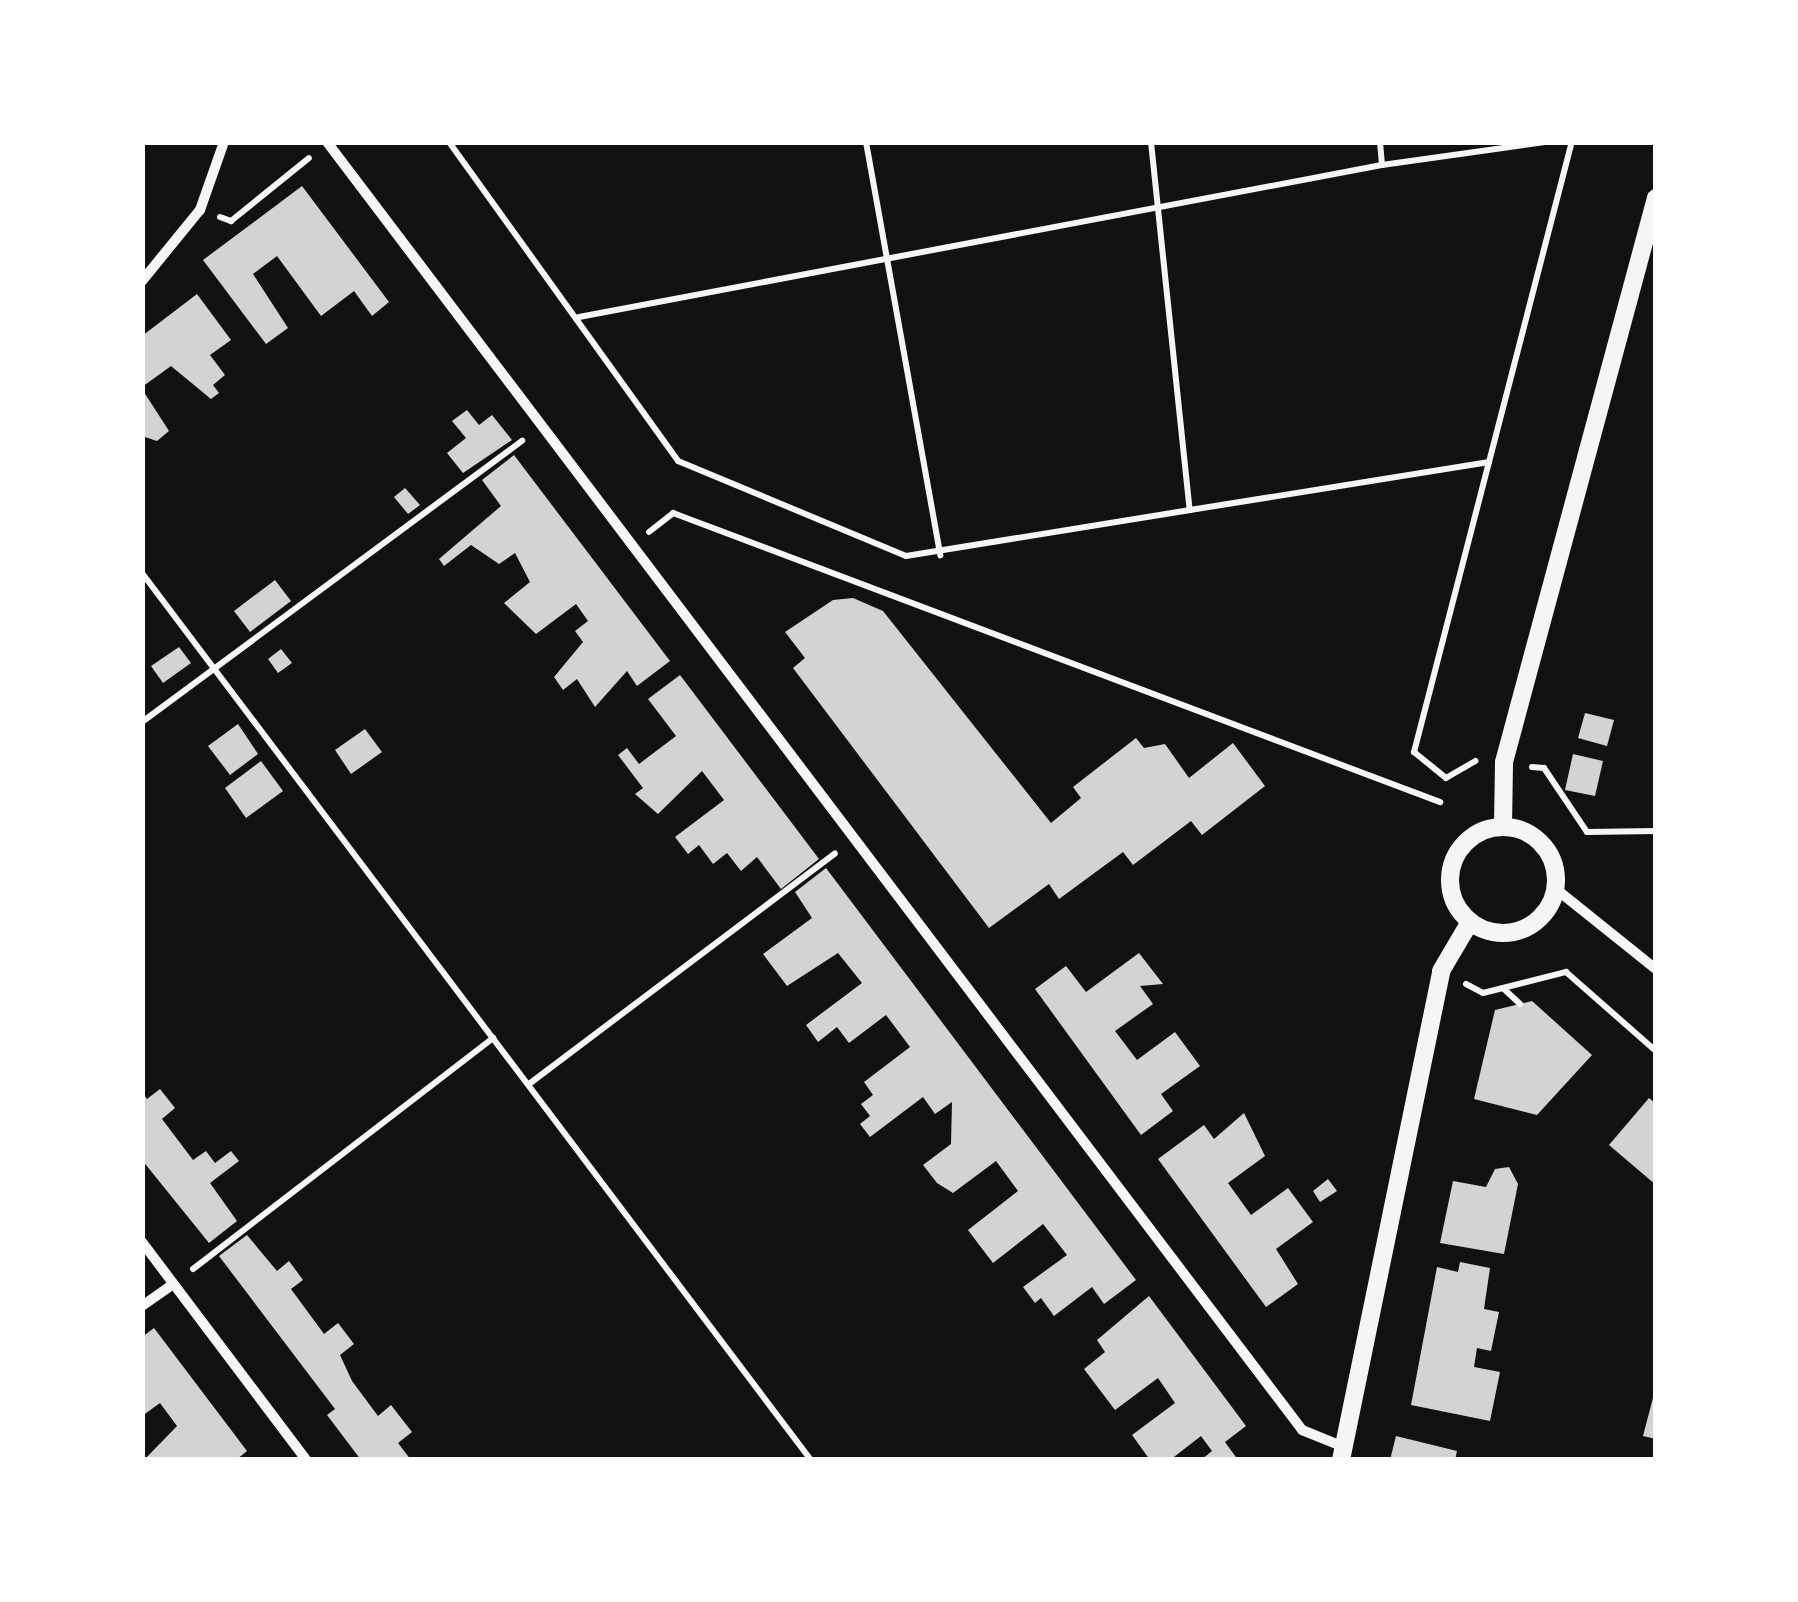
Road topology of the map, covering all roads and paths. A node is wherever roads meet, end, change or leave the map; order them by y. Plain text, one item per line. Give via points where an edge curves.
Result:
1 (224, 142) edge
2 (449, 142) edge
3 (866, 142) edge
4 (1151, 142) edge
5 (1380, 142) edge
6 (1546, 142) edge
7 (1572, 142) edge
8 (328, 143) edge
9 (1382, 165) junction
10 (1656, 198) edge
11 (1157, 208) junction
12 (200, 210) junction
13 (886, 259) junction
14 (142, 281) edge
15 (578, 318) junction
16 (543, 425) junction
17 (1489, 462) junction
18 (1190, 510) junction
19 (632, 545) junction
20 (940, 555) junction
21 (142, 573) edge
22 (214, 666) junction
23 (142, 722) edge
24 (1475, 761) dead end
25 (1504, 762) junction
26 (1440, 802) dead end
27 (1502, 827) junction
28 (1656, 832) edge
29 (856, 837) junction
30 (1556, 889) junction
31 (1470, 922) junction
32 (1656, 969) edge
33 (1441, 970) junction
34 (1503, 988) junction
35 (1520, 1004) dead end
36 (493, 1038) junction
37 (1656, 1051) edge
38 (529, 1084) junction
39 (142, 1242) edge
40 (173, 1284) junction
41 (142, 1306) edge
42 (1342, 1453) edge
43 (306, 1460) edge
44 (811, 1460) edge

1 - 12 street
2 - 15 path
3 - 13 path
4 - 11 path
5 - 9 path
6 - 9 path
7 - 17 path
8 - 12 path via 231,221
8 - 16 street
9 - 11 path
10 - 25 street
11 - 13 path
11 - 18 path
12 - 14 street
13 - 15 path
13 - 20 path
15 - 20 path via 678,461 906,556
16 - 19 street
16 - 22 path
17 - 18 path
17 - 24 path via 1414,752 1446,778
18 - 20 path
19 - 26 path via 672,513
19 - 29 street
21 - 22 path
22 - 23 path
22 - 36 path
25 - 27 street
25 - 28 path via 1544,768 1587,832
27 - 30 street via 1537,838
27 - 31 street via 1456,854 1451,890
29 - 38 path
29 - 42 street via 1302,1430
30 - 31 street via 1522,930
30 - 32 street
31 - 33 street
33 - 34 path via 1483,993
33 - 42 street
34 - 35 path
34 - 37 path via 1566,972
36 - 38 path
36 - 40 path
38 - 44 path
39 - 40 street
40 - 41 street
40 - 43 street

